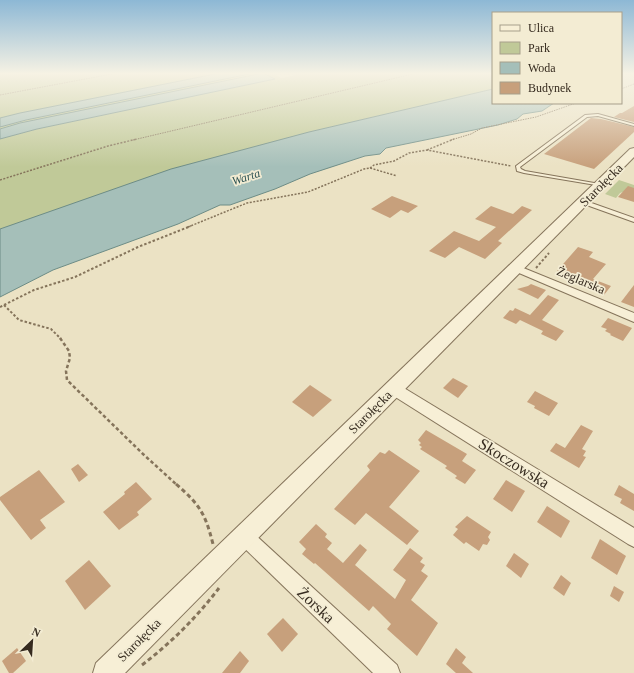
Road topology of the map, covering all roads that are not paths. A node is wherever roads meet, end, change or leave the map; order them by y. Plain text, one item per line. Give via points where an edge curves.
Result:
1 (634, 125) edge
2 (634, 151) edge
3 (600, 185) junction
4 (583, 202) junction
5 (634, 220) edge
6 (516, 268) junction
7 (634, 318) edge
8 (394, 388) junction
9 (244, 536) junction
10 (634, 538) edge
11 (106, 673) edge
12 (389, 673) edge

1 - 3 lane via 598,115 586,116 518,167 524,172
2 - 3 street, Starołęcka
3 - 4 street, Starołęcka
4 - 5 lane
4 - 6 street, Starołęcka
6 - 7 street, Żeglarska
6 - 8 street, Starołęcka
8 - 9 street, Starołęcka
8 - 10 street, Skoczowska
9 - 11 street, Starołęcka
9 - 12 street, Żorska

